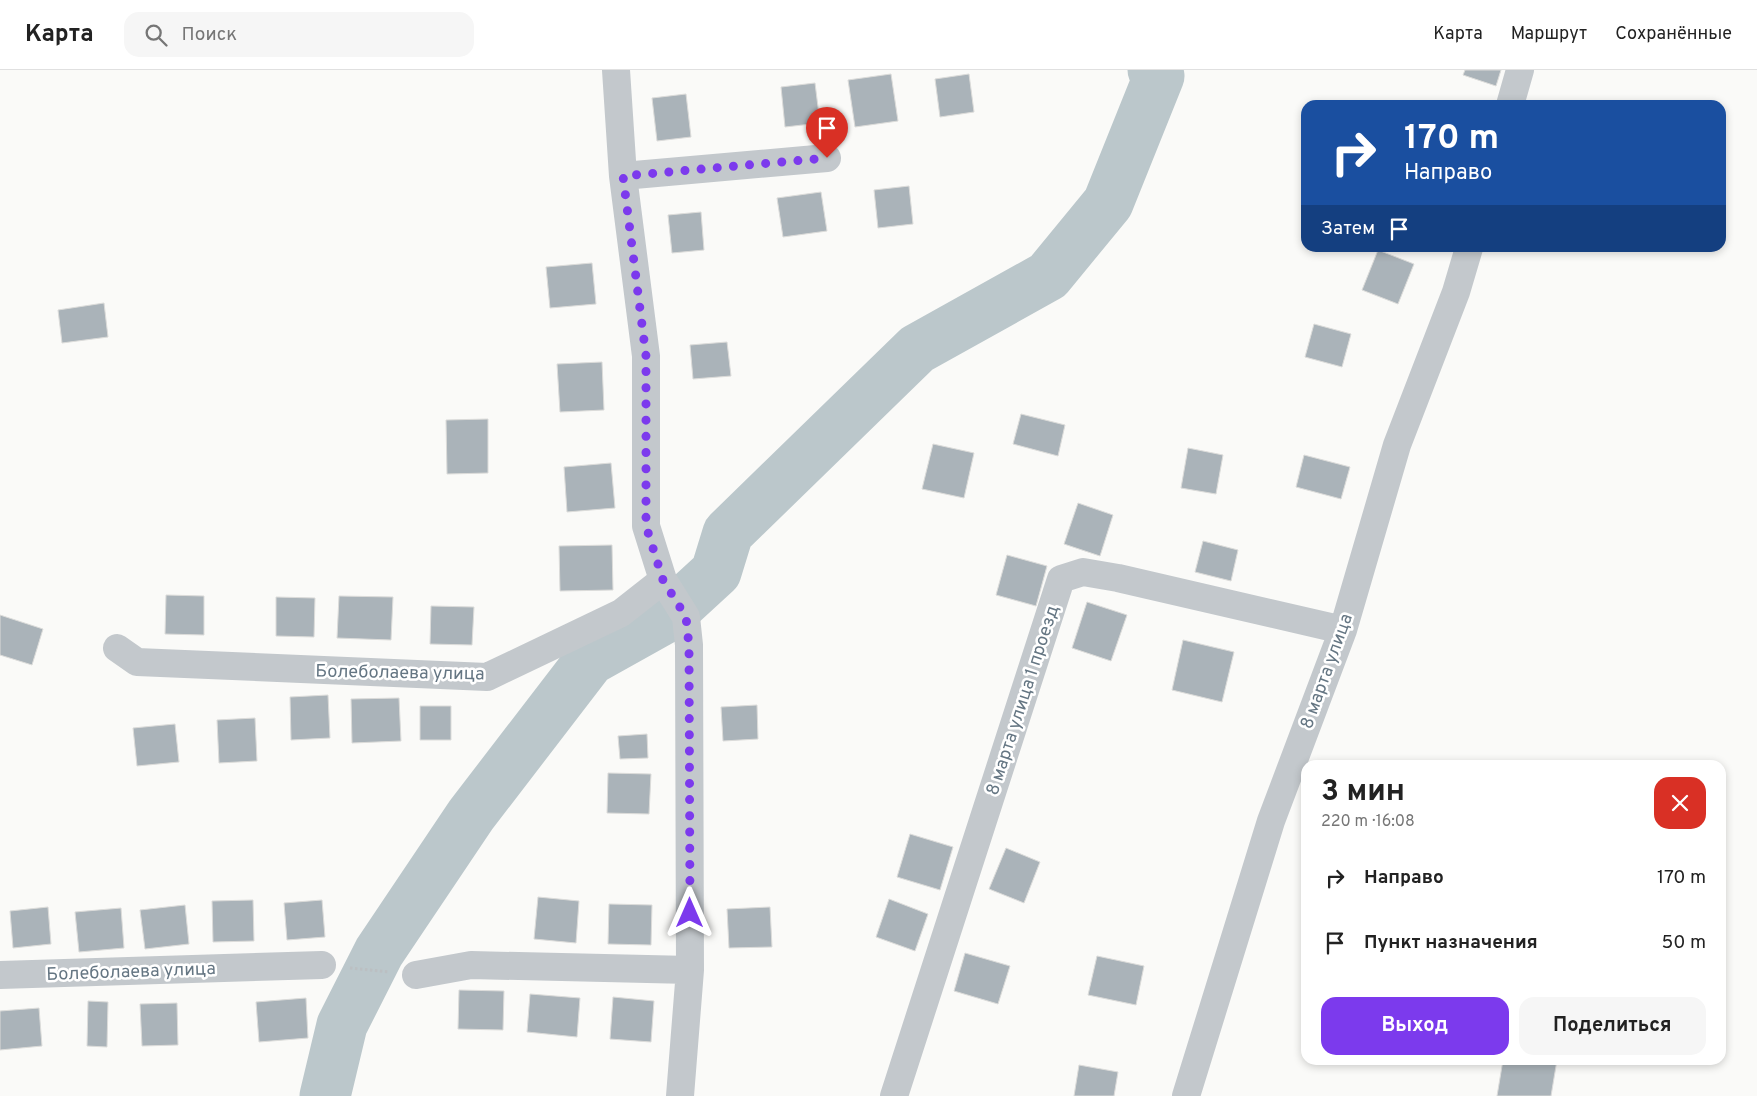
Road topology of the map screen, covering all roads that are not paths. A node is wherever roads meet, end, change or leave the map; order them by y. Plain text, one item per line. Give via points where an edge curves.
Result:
1 (616, 70) edge
2 (1520, 70) edge
3 (1511, 100) edge
4 (827, 158) dead end
5 (623, 176) junction
6 (1468, 252) edge
7 (663, 580) junction
8 (1343, 630) junction
9 (117, 648) dead end
10 (322, 965) road end
11 (690, 970) junction
12 (0, 975) edge
13 (416, 975) road end
14 (680, 1096) edge
15 (894, 1096) edge
16 (1186, 1096) edge

1 - 5 street
2 - 3 street
4 - 5 street
5 - 7 street via 646,356 646,526
6 - 8 street, 8 марта улица via 1456,292 1397,445
7 - 9 street, Болеболаева улица via 621,612 487,677 137,662
7 - 11 street via 686,617 689,646
8 - 15 street, 8 марта улица 1 проезд via 1118,578 1083,572 1061,579
8 - 16 street, 8 марта улица via 1271,821
10 - 12 street, Болеболаева улица
11 - 13 street via 471,965
11 - 14 street

